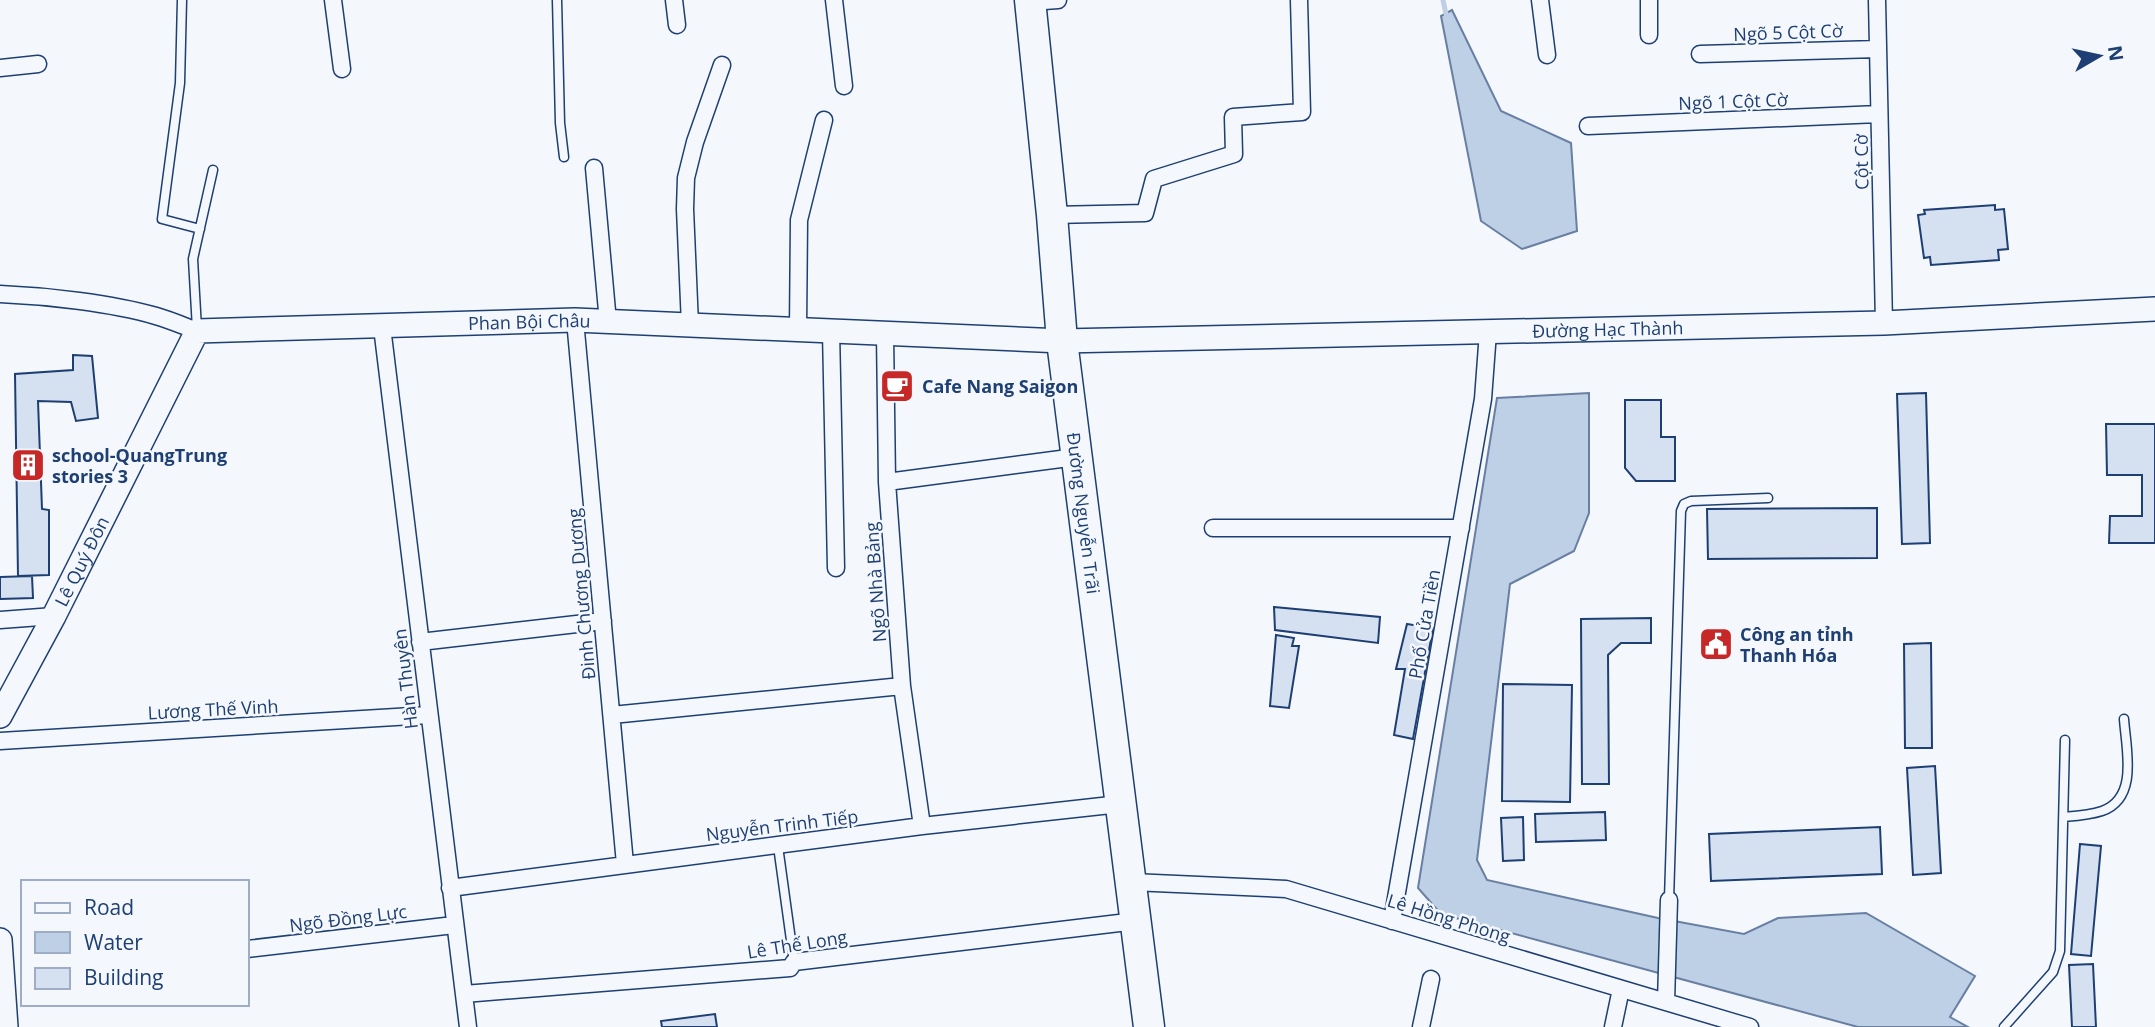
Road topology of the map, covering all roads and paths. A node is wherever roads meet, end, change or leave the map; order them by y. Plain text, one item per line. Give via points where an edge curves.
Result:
1 (182, 0) edge
2 (333, 0) edge
3 (557, 0) edge
4 (674, 0) edge
5 (834, 0) edge
6 (1299, 0) edge
7 (1540, 0) edge
8 (1649, 0) edge
9 (1877, 0) edge
10 (1039, 1) edge
11 (677, 25) dead end
12 (1649, 35) dead end
13 (1878, 49) junction
14 (1700, 54) dead end
15 (1547, 55) dead end
16 (38, 65) dead end
17 (722, 65) dead end
18 (0, 68) edge
19 (342, 69) dead end
20 (844, 86) dead end
21 (1879, 114) junction
22 (824, 120) dead end
23 (1588, 126) dead end
24 (564, 157) dead end
25 (594, 168) dead end
26 (213, 170) dead end
27 (1052, 215) junction
28 (200, 229) junction
29 (0, 294) edge
30 (2155, 309) edge
31 (575, 320) junction
32 (608, 322) junction
33 (1884, 323) junction
34 (690, 325) junction
35 (382, 327) junction
36 (797, 330) junction
37 (197, 331) junction
38 (831, 331) junction
39 (1488, 332) junction
40 (885, 334) junction
41 (1062, 341) junction
42 (1076, 457) junction
43 (887, 482) junction
44 (1768, 498) dead end
45 (1213, 528) dead end
46 (1461, 528) junction
47 (836, 568) dead end
48 (54, 616) junction
49 (0, 620) edge
50 (603, 621) junction
51 (420, 642) junction
52 (902, 686) junction
53 (429, 715) junction
54 (611, 715) junction
55 (0, 716) edge
56 (2124, 719) dead end
57 (2065, 740) dead end
58 (0, 741) edge
59 (1120, 804) junction
60 (2064, 817) junction
61 (922, 826) junction
62 (778, 846) junction
63 (625, 864) junction
64 (1132, 882) junction
65 (450, 888) junction
66 (1669, 900) joint
67 (1136, 921) junction
68 (1392, 921) junction
69 (454, 925) junction
70 (0, 940) edge
71 (248, 949) edge
72 (794, 962) junction
73 (1431, 979) dead end
74 (1621, 989) junction
75 (464, 994) junction
76 (1666, 1002) junction
77 (6, 1027) edge
78 (468, 1027) edge
79 (1149, 1027) edge
80 (1422, 1027) edge
81 (1613, 1027) edge
82 (1750, 1027) edge
83 (2004, 1027) edge

1 - 28 lane via 180,83 162,219
2 - 19 street
3 - 24 lane
4 - 11 street
5 - 20 street
6 - 27 street via 1302,112 1233,117 1234,154 1154,179 1145,213
7 - 15 street
8 - 12 street
9 - 13 street, Cột Cờ
10 - 27 highway, Đường Nguyễn Trãi
13 - 14 street, Ngõ 5 Cột Cờ
13 - 21 street, Cột Cờ
16 - 18 street
17 - 34 street via 686,178
21 - 23 street, Ngõ 1 Cột Cờ
21 - 33 street, Cột Cờ
22 - 36 street via 799,220
25 - 32 street
26 - 28 lane
27 - 41 highway, Đường Nguyễn Trãi
28 - 37 lane via 193,259
29 - 37 street, Phan Bội Châu via 107,306
30 - 33 street, Đường Hạc Thành
31 - 32 street, Phan Bội Châu
31 - 35 street, Phan Bội Châu
31 - 50 street, Đinh Chương Dương
32 - 34 street, Phan Bội Châu
33 - 39 street, Đường Hạc Thành
34 - 36 street, Phan Bội Châu
35 - 37 street, Phan Bội Châu
35 - 51 street, Hàn Thuyên
36 - 38 street, Phan Bội Châu
37 - 48 street, Lê Quý Đôn
38 - 40 street, Phan Bội Châu
38 - 47 street
39 - 41 street, Đường Hạc Thành
39 - 46 street, Phố Cửa Tiền via 1483,399
40 - 41 street, Phan Bội Châu
40 - 43 street, Ngõ Nhà Bảng
41 - 42 highway, Đường Nguyễn Trãi
42 - 43 street
42 - 59 highway, Đường Nguyễn Trãi
43 - 52 street, Ngõ Nhà Bảng
44 - 66 lane via 1690,501 1681,511
45 - 46 street
46 - 68 street, Phố Cửa Tiền
48 - 49 street
48 - 55 street, Lê Quý Đôn
50 - 51 street
50 - 54 street, Đinh Chương Dương
51 - 53 street, Hàn Thuyên
52 - 54 street
52 - 61 street, Ngõ Nhà Bảng
53 - 58 street, Lương Thế Vinh
53 - 65 street, Hàn Thuyên
54 - 63 street, Đinh Chương Dương
56 - 60 lane via 2127,775 2122,796 2105,810
57 - 60 lane
59 - 61 street, Nguyễn Trinh Tiếp
59 - 64 highway, Đường Nguyễn Trãi
60 - 83 lane via 2060,951 2053,972
61 - 62 street, Nguyễn Trinh Tiếp
62 - 63 street, Nguyễn Trinh Tiếp
62 - 72 lane
63 - 65 street, Nguyễn Trinh Tiếp
64 - 67 highway, Đường Nguyễn Trãi
64 - 68 street, Lê Hồng Phong via 1286,889
65 - 69 street, Hàn Thuyên
66 - 76 street
67 - 72 street, Lê Thế Long
67 - 79 highway, Đường Nguyễn Trãi
68 - 74 street, Lê Hồng Phong
69 - 71 street, Ngõ Đồng Lực
69 - 75 street, Hàn Thuyên
70 - 77 street
72 - 75 street, Lê Thế Long via 790,968
73 - 80 street
74 - 76 street, Lê Hồng Phong
74 - 81 street
75 - 78 street, Hàn Thuyên
76 - 82 street, Lê Hồng Phong

